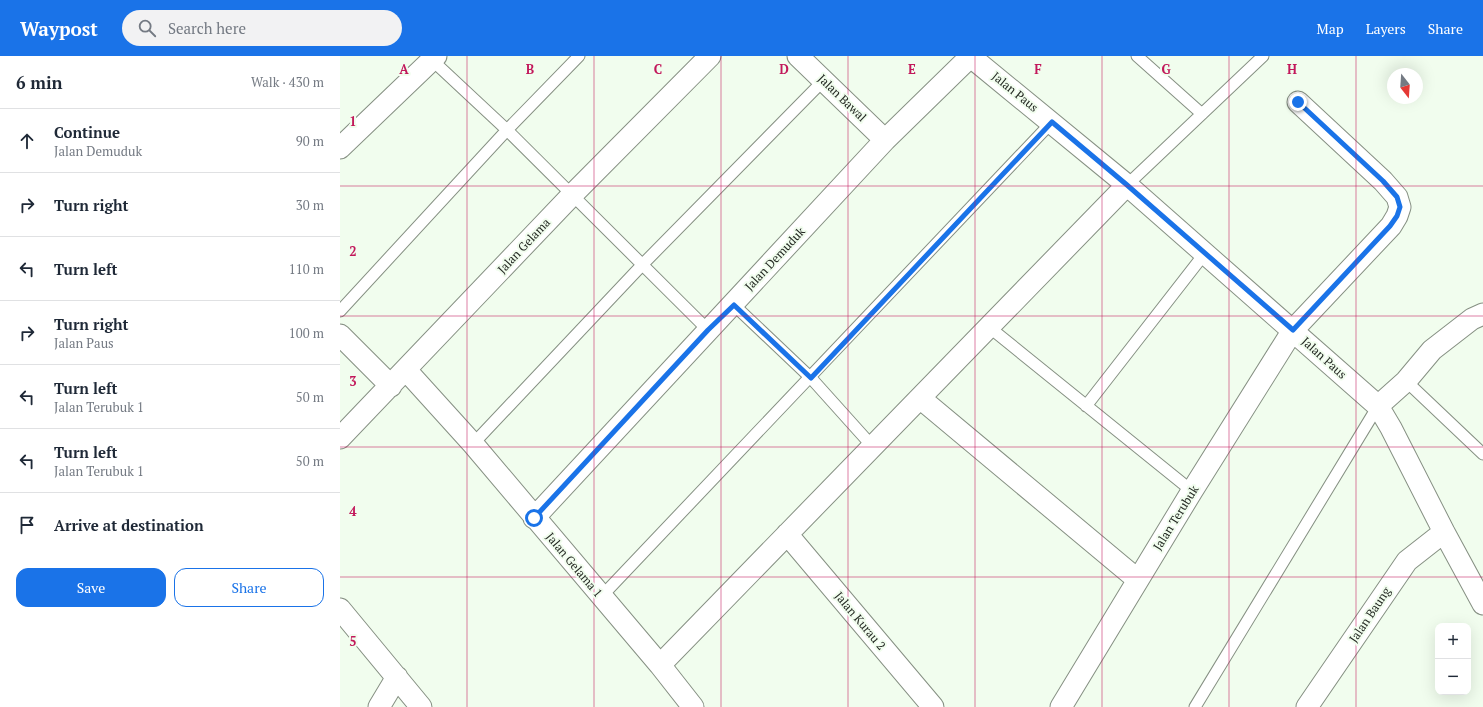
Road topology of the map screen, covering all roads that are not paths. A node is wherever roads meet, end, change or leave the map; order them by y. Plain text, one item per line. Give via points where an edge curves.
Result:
1 (579, 56) edge
2 (710, 56) edge
3 (971, 56) edge
4 (1137, 56) edge
5 (1263, 56) edge
6 (434, 58) edge
7 (807, 59) edge
8 (824, 80) junction
9 (1298, 102) dead end
10 (1202, 114) junction
11 (1052, 122) junction
12 (507, 130) junction
13 (885, 140) junction
14 (340, 148) edge
15 (1127, 185) junction
16 (572, 194) junction
17 (1205, 253) junction
18 (643, 264) junction
19 (734, 305) junction
20 (340, 311) edge
21 (1483, 314) edge
22 (989, 327) junction
23 (708, 330) junction
24 (1293, 330) junction
25 (340, 335) edge
26 (406, 370) junction
27 (811, 378) junction
28 (1406, 381) junction
29 (391, 386) junction
30 (920, 398) junction
31 (1086, 406) junction
32 (1378, 406) junction
33 (340, 438) edge
34 (473, 444) junction
35 (873, 447) junction
36 (1483, 454) edge
37 (1192, 492) junction
38 (534, 518) junction
39 (1444, 532) junction
40 (787, 534) junction
41 (1138, 580) junction
42 (601, 597) junction
43 (1483, 604) edge
44 (340, 609) edge
45 (660, 666) junction
46 (397, 677) junction
47 (379, 707) edge
48 (421, 707) edge
49 (693, 707) edge
50 (933, 707) edge
51 (1061, 707) edge
52 (1195, 707) edge
53 (1307, 707) edge

1 - 12 lane
2 - 16 street, Jalan Gelama
3 - 11 street, Jalan Paus
3 - 13 street, Jalan Demuduk
4 - 10 lane
5 - 10 lane
6 - 12 lane
6 - 14 street
7 - 8 street, Jalan Bawal
8 - 13 street, Jalan Bawal
8 - 18 lane
9 - 24 street, Jalan Terubuk via 1383,181 1397,197 1400,207 1390,226
10 - 15 lane
11 - 15 street, Jalan Paus
11 - 27 lane
12 - 16 lane
12 - 20 lane
13 - 19 street, Jalan Demuduk
15 - 17 street, Jalan Paus
15 - 22 street
16 - 18 lane
16 - 26 street, Jalan Gelama
17 - 24 street, Jalan Paus
17 - 31 lane
18 - 23 lane
18 - 34 lane
19 - 23 street, Jalan Demuduk
19 - 27 lane
21 - 28 street via 1472,319 1432,350
22 - 30 street
22 - 31 lane
23 - 38 street, Jalan Demuduk
24 - 32 street, Jalan Paus
24 - 37 street, Jalan Terubuk
25 - 29 street
26 - 29 street, Jalan Gelama
26 - 34 street, Jalan Gelama 1
27 - 35 lane
27 - 42 lane
28 - 32 street
28 - 36 lane
29 - 33 street, Jalan Gelama
30 - 35 street
30 - 41 street
31 - 37 lane
32 - 39 street, Jalan Paus via 1392,428
32 - 52 lane
34 - 38 street, Jalan Gelama 1
35 - 40 street
37 - 41 street, Jalan Terubuk
38 - 42 street, Jalan Gelama 1
39 - 43 street, Jalan Paus
39 - 53 street, Jalan Baung via 1407,561
40 - 45 street
40 - 50 street, Jalan Kurau 2
41 - 51 street, Jalan Terubuk
42 - 45 street, Jalan Gelama 1
44 - 46 street
45 - 49 street, Jalan Gelama 1
46 - 47 street
46 - 48 street

